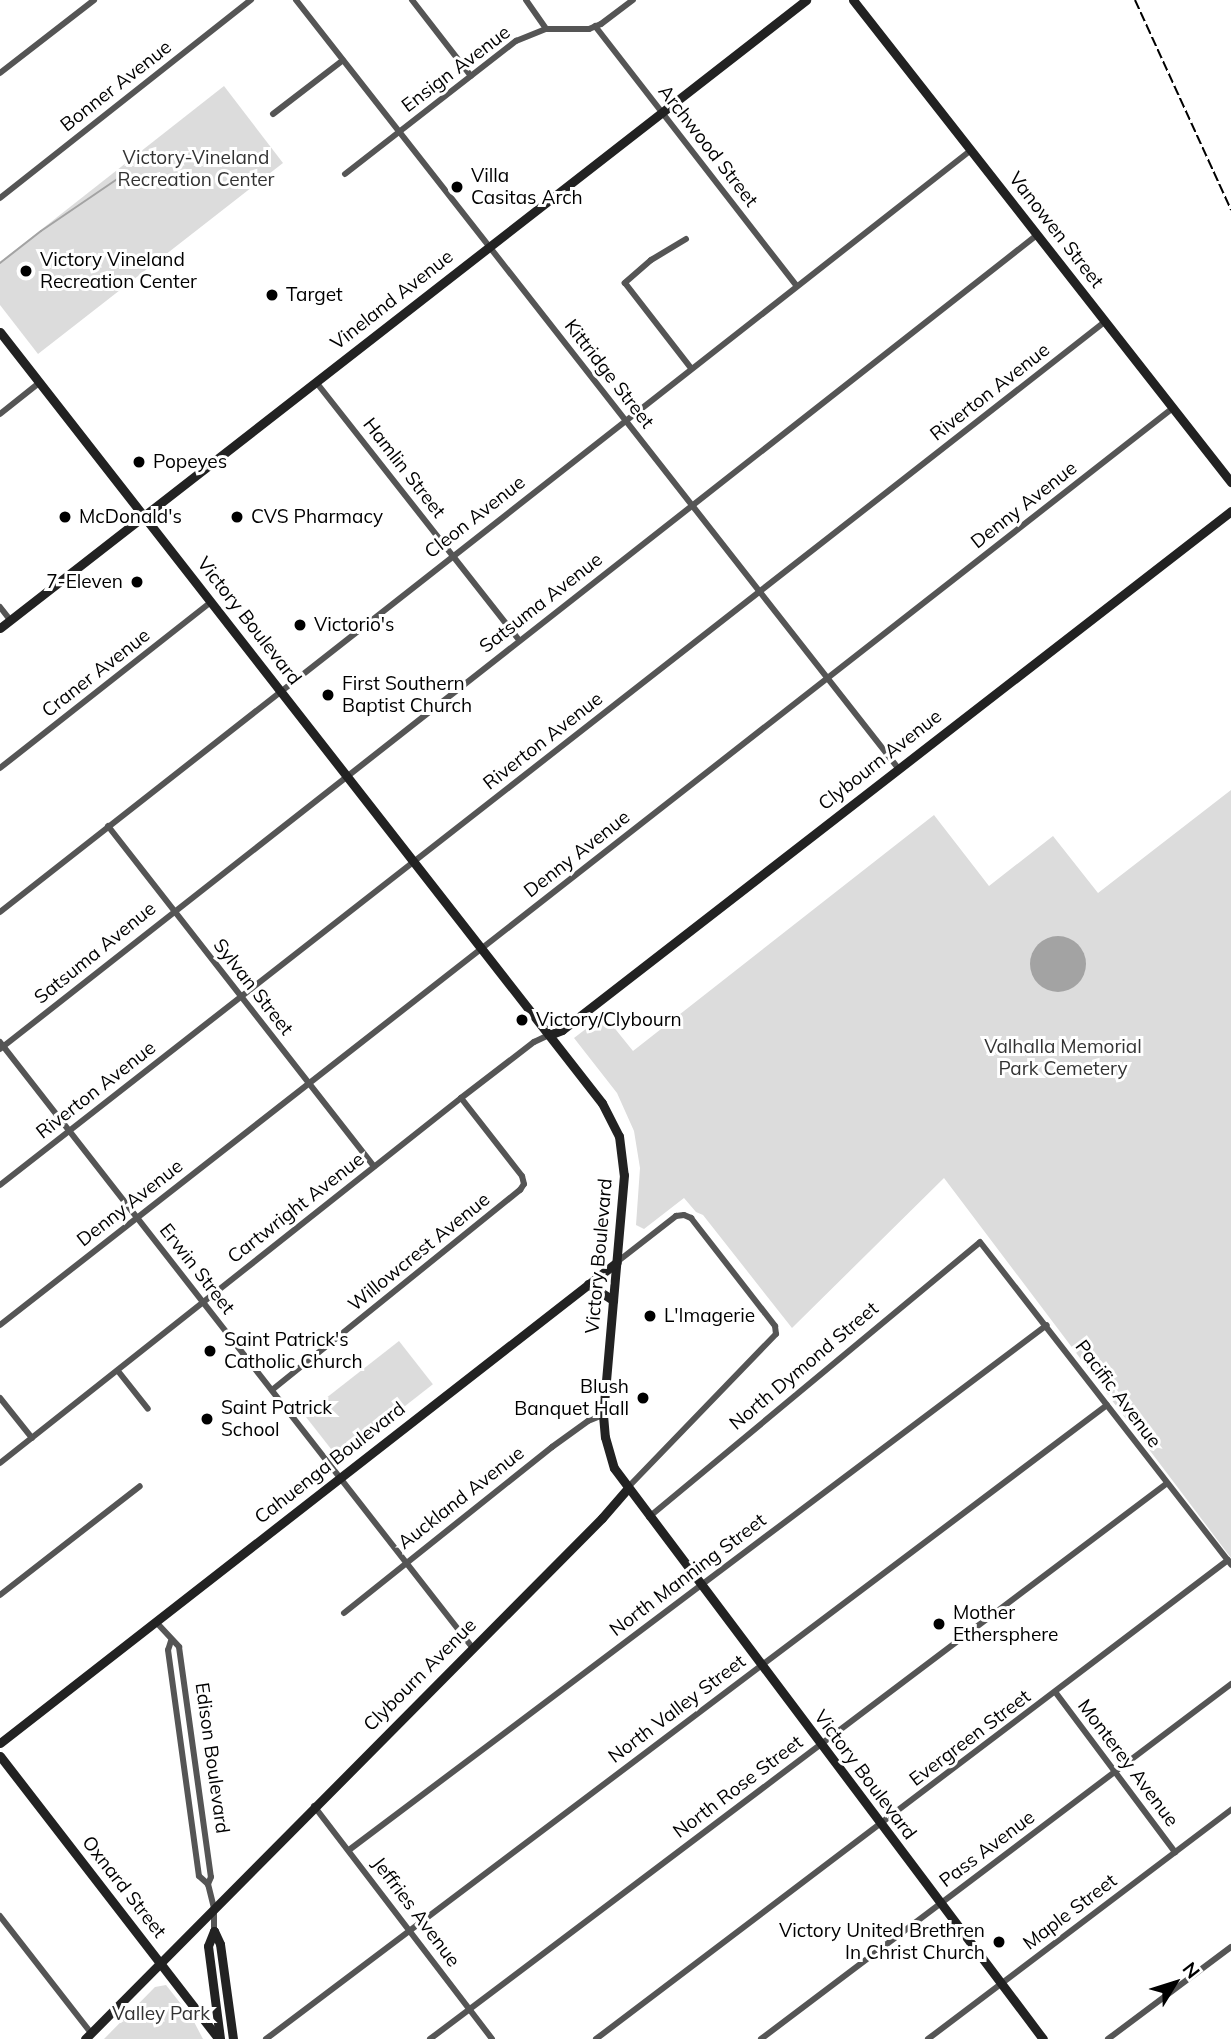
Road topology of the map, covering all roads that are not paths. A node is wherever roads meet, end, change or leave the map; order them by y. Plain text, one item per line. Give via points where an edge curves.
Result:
1 (94, 0) edge
2 (251, 0) edge
3 (296, 0) edge
4 (412, 0) edge
5 (526, 0) edge
6 (633, 0) edge
7 (806, 0) edge
8 (853, 0) edge
9 (595, 26) junction
10 (546, 29) junction
11 (343, 60) junction
12 (0, 73) edge
13 (471, 76) junction
14 (662, 113) junction
15 (274, 114) dead end
16 (399, 131) junction
17 (971, 150) junction
18 (345, 174) dead end
19 (0, 198) edge
20 (1037, 235) junction
21 (686, 239) dead end
22 (489, 246) junction
23 (797, 286) junction
24 (1106, 321) junction
25 (0, 332) edge
26 (691, 368) junction
27 (316, 382) junction
28 (39, 383) junction
29 (1173, 408) junction
30 (0, 414) edge
31 (625, 420) junction
32 (1231, 482) edge
33 (691, 505) junction
34 (1231, 511) edge
35 (144, 516) junction
36 (452, 555) junction
37 (760, 592) junction
38 (211, 602) junction
39 (0, 607) edge
40 (10, 620) junction
41 (0, 628) edge
42 (519, 640) junction
43 (827, 678) junction
44 (280, 690) junction
45 (0, 768) edge
46 (898, 768) junction
47 (346, 775) junction
48 (108, 826) junction
49 (414, 862) junction
50 (174, 911) junction
51 (0, 912) edge
52 (481, 948) junction
53 (241, 997) junction
54 (549, 1035) junction
55 (1, 1046) edge
56 (309, 1083) junction
57 (461, 1098) junction
58 (70, 1131) junction
59 (374, 1166) junction
60 (0, 1185) edge
61 (137, 1217) junction
62 (980, 1242) joint
63 (617, 1262) junction
64 (588, 1284) junction
65 (613, 1300) junction
66 (203, 1303) junction
67 (0, 1325) edge
68 (1047, 1325) junction
69 (776, 1334) joint
70 (118, 1371) junction
71 (272, 1390) junction
72 (0, 1398) edge
73 (1107, 1405) junction
74 (148, 1409) dead end
75 (603, 1415) junction
76 (32, 1438) junction
77 (0, 1463) edge
78 (339, 1477) junction
79 (1166, 1485) junction
80 (140, 1486) dead end
81 (627, 1489) junction
82 (649, 1517) junction
83 (405, 1562) junction
84 (1229, 1563) edge
85 (700, 1585) junction
86 (0, 1595) edge
87 (344, 1613) dead end
88 (156, 1622) junction
89 (171, 1641) junction
90 (472, 1647) junction
91 (761, 1666) junction
92 (1231, 1684) edge
93 (1056, 1693) junction
94 (0, 1743) edge
95 (821, 1746) junction
96 (0, 1756) edge
97 (1116, 1772) junction
98 (314, 1806) junction
99 (1231, 1810) edge
100 (881, 1825) junction
101 (349, 1850) junction
102 (1175, 1852) junction
103 (208, 1884) junction
104 (941, 1904) junction
105 (214, 1908) junction
106 (0, 1916) edge
107 (410, 1930) junction
108 (214, 1931) junction
109 (1231, 1947) edge
110 (160, 1962) junction
111 (1001, 1983) junction
112 (470, 2009) junction
113 (88, 2036) edge
114 (220, 2039) edge
115 (233, 2039) edge
116 (266, 2039) edge
117 (430, 2039) edge
118 (492, 2039) edge
119 (596, 2039) edge
120 (761, 2039) edge
121 (928, 2039) edge
122 (1043, 2039) edge
123 (1108, 2039) edge

1 - 12 street
2 - 19 street, Bonner Avenue
3 - 11 street, Kittridge Street
4 - 13 street
5 - 10 street
6 - 9 street, Ensign Avenue
7 - 14 main road, Vineland Avenue
8 - 17 main road, Vanowen Street
9 - 10 street, Ensign Avenue
9 - 14 street, Archwood Street
10 - 13 street, Ensign Avenue via 516,41
11 - 15 street
11 - 16 street, Kittridge Street
13 - 16 street, Ensign Avenue
14 - 22 main road, Vineland Avenue
14 - 23 street, Archwood Street
16 - 18 street, Ensign Avenue
16 - 22 street, Kittridge Street
17 - 20 main road, Vanowen Street
17 - 23 street, Cleon Avenue
20 - 24 main road, Vanowen Street
20 - 33 street, Satsuma Avenue
21 - 26 street via 625,283
22 - 27 main road, Vineland Avenue
22 - 31 street, Kittridge Street
23 - 26 street, Cleon Avenue
24 - 29 main road, Vanowen Street
24 - 37 street, Riverton Avenue
25 - 28 main road, Victory Boulevard
26 - 31 street, Cleon Avenue
27 - 35 main road, Vineland Avenue
27 - 36 street, Hamlin Street
28 - 30 street
28 - 35 main road, Victory Boulevard
29 - 32 main road, Vanowen Street
29 - 43 street, Denny Avenue
31 - 33 street, Kittridge Street
31 - 36 street, Cleon Avenue
33 - 37 street, Kittridge Street
33 - 42 street, Satsuma Avenue
34 - 46 main road, Clybourn Avenue
35 - 38 main road, Victory Boulevard
35 - 40 main road, Vineland Avenue
36 - 42 street, Hamlin Street
36 - 44 street, Cleon Avenue
37 - 43 street, Kittridge Street
37 - 49 street, Riverton Avenue
38 - 44 main road, Victory Boulevard
38 - 45 street, Craner Avenue
39 - 40 street
40 - 41 main road, Vineland Avenue
42 - 47 street, Satsuma Avenue
43 - 46 street, Kittridge Street
43 - 52 street, Denny Avenue
44 - 47 main road, Victory Boulevard
44 - 48 street, Cleon Avenue
46 - 54 main road, Clybourn Avenue via 562,1030
47 - 49 main road, Victory Boulevard
47 - 50 street, Satsuma Avenue
48 - 50 street, Sylvan Street
48 - 51 street, Cleon Avenue
49 - 52 main road, Victory Boulevard
49 - 53 street, Riverton Avenue
50 - 53 street, Sylvan Street
50 - 55 street, Satsuma Avenue
52 - 54 main road, Victory Boulevard
52 - 56 street, Denny Avenue
53 - 56 street, Sylvan Street
53 - 58 street, Riverton Avenue
54 - 57 street, Cartwright Avenue
54 - 63 main road, Victory Boulevard via 601,1103 619,1136 624,1175
55 - 58 street, Erwin Street
56 - 59 street, Sylvan Street
56 - 61 street, Denny Avenue
57 - 59 street, Cartwright Avenue
57 - 71 street, Willowcrest Avenue via 522,1176 520,1191
58 - 60 street, Riverton Avenue
58 - 61 street, Erwin Street
59 - 66 street, Cartwright Avenue
61 - 66 street, Erwin Street
61 - 67 street, Denny Avenue
62 - 68 street, Pacific Avenue
62 - 82 street, North Dymond Street
63 - 64 main road, Cahuenga Boulevard
63 - 65 main road, Victory Boulevard
63 - 69 street, Cahuenga Boulevard via 676,1216 691,1218 775,1326
64 - 65 main road
64 - 78 main road, Cahuenga Boulevard
65 - 75 main road, Victory Boulevard
66 - 70 street, Cartwright Avenue
66 - 71 street, Erwin Street
68 - 73 street, Pacific Avenue
68 - 85 street, North Manning Street
69 - 81 street, Clybourn Avenue
70 - 74 street
70 - 76 street, Cartwright Avenue
71 - 78 street, Erwin Street
72 - 76 street
73 - 79 street, Pacific Avenue
73 - 91 street, North Valley Street
75 - 81 main road, Victory Boulevard via 608,1450
75 - 83 street, Auckland Avenue via 552,1447
76 - 77 street, Cartwright Avenue
78 - 83 street, Erwin Street
78 - 88 main road, Cahuenga Boulevard
79 - 84 street, Pacific Avenue
79 - 95 street, North Rose Street
80 - 86 street
81 - 82 main road, Victory Boulevard
81 - 90 main road, Clybourn Avenue
82 - 85 main road, Victory Boulevard
83 - 87 street, Auckland Avenue
83 - 90 street, Erwin Street
84 - 93 street, Evergreen Street
85 - 91 main road, Victory Boulevard
85 - 101 street, North Manning Street
88 - 89 street, Edison Boulevard
88 - 94 main road, Cahuenga Boulevard
89 - 103 street, Edison Boulevard via 179,1647 211,1877
89 - 103 street, Edison Boulevard via 168,1650 199,1877
90 - 98 main road, Clybourn Avenue
91 - 95 main road, Victory Boulevard
91 - 107 street, North Valley Street
92 - 97 street, Pass Avenue
93 - 97 street, Monterey Avenue
93 - 100 street, Evergreen Street
95 - 100 main road, Victory Boulevard
95 - 112 street, North Rose Street
96 - 110 main road, Oxnard Street
97 - 102 street, Monterey Avenue
97 - 104 street, Pass Avenue
98 - 101 street, Jeffries Avenue
98 - 105 main road, Clybourn Avenue
99 - 102 street, Maple Street
100 - 104 main road, Victory Boulevard
100 - 119 street, Evergreen Street
101 - 107 street, Jeffries Avenue
102 - 111 street, Maple Street
103 - 105 street, Edison Boulevard
104 - 111 main road, Victory Boulevard
104 - 120 street, Pass Avenue
105 - 108 street, Edison Boulevard
105 - 110 main road, Clybourn Avenue
106 - 113 street
107 - 112 street, Jeffries Avenue
107 - 116 street, North Valley Street
108 - 114 main road, Edison Boulevard via 208,1946
108 - 115 main road, Edison Boulevard via 220,1944
109 - 123 street
110 - 113 main road, Clybourn Avenue
110 - 114 main road, Oxnard Street
111 - 121 street, Maple Street
111 - 122 main road, Victory Boulevard
112 - 117 street, North Rose Street
112 - 118 street, Jeffries Avenue

